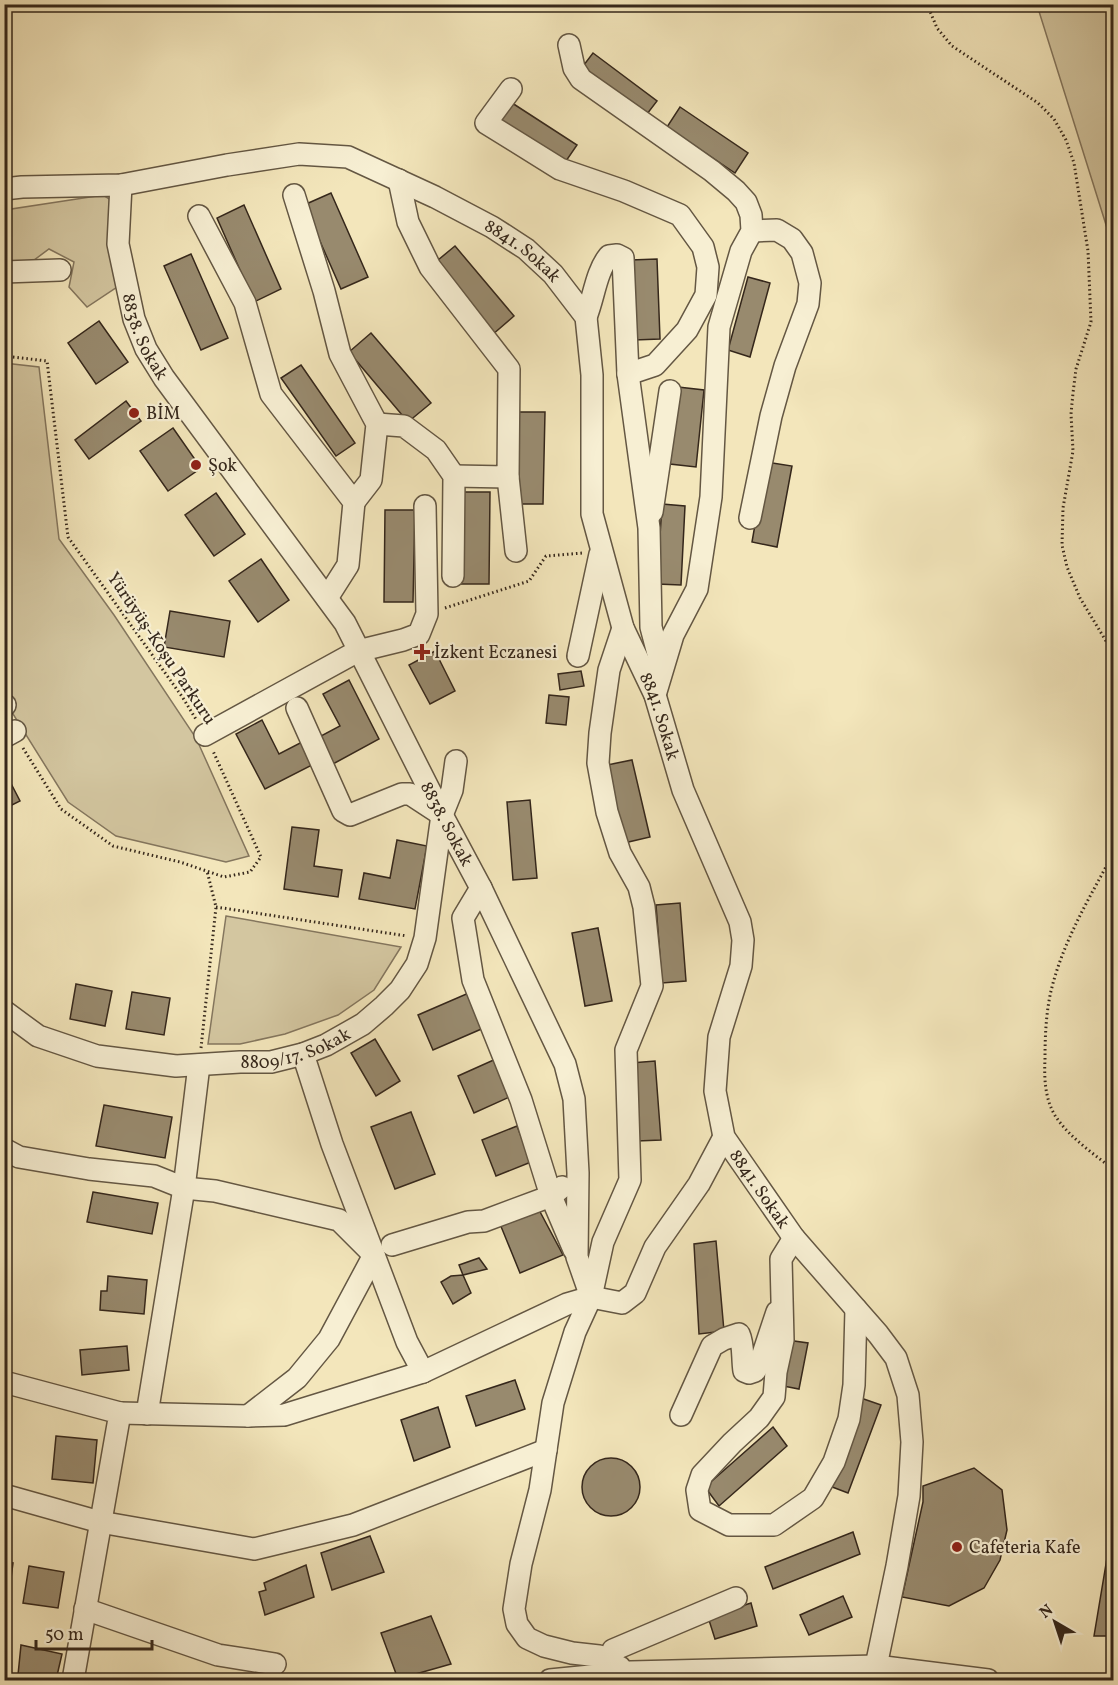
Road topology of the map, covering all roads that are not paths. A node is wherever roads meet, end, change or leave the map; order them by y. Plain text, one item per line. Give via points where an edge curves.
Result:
1 (569, 45) dead end
2 (512, 89) dead end
3 (399, 180) junction
4 (120, 185) junction
5 (4, 189) edge
6 (294, 195) dead end
7 (199, 216) dead end
8 (752, 231) junction
9 (60, 270) dead end
10 (4, 272) edge
11 (586, 317) junction
12 (628, 374) junction
13 (670, 391) dead end
14 (377, 424) junction
15 (454, 476) junction
16 (508, 477) junction
17 (354, 502) junction
18 (425, 506) dead end
19 (750, 518) dead end
20 (649, 528) junction
21 (601, 549) junction
22 (516, 551) dead end
23 (453, 576) dead end
24 (327, 598) junction
25 (623, 628) junction
26 (358, 651) junction
27 (578, 656) dead end
28 (662, 669) junction
29 (655, 695) junction
30 (297, 708) dead end
31 (206, 735) road end
32 (456, 761) dead end
33 (442, 815) junction
34 (481, 888) junction
35 (4, 1011) edge
36 (303, 1054) junction
37 (199, 1065) junction
38 (724, 1137) junction
39 (4, 1149) edge
40 (578, 1173) junction
41 (184, 1188) junction
42 (551, 1196) junction
43 (794, 1238) junction
44 (383, 1250) junction
45 (577, 1257) junction
46 (591, 1297) junction
47 (782, 1298) junction
48 (856, 1309) junction
49 (423, 1372) junction
50 (4, 1382) edge
51 (120, 1413) junction
52 (147, 1414) junction
53 (681, 1415) dead end
54 (248, 1416) junction
55 (546, 1450) junction
56 (4, 1495) edge
57 (100, 1522) junction
58 (736, 1598) dead end
59 (86, 1609) junction
60 (609, 1663) junction
61 (275, 1664) dead end
62 (876, 1673) edge
63 (632, 1676) edge
64 (74, 1680) edge
65 (550, 1680) edge
66 (988, 1680) edge

1 - 8 street via 580,79 736,191 746,202
2 - 12 street via 486,123 560,170 680,215 703,247 708,267 706,295 687,330 655,365
3 - 4 street, 8841. Sokak via 348,157 299,154
3 - 11 street, 8841. Sokak via 492,227 526,249 554,274
3 - 16 street via 408,222 430,267 509,369
4 - 5 street, 8841. Sokak
4 - 24 street, 8838. Sokak via 118,244 134,319 146,349
6 - 14 street via 340,354
7 - 17 street via 244,303 271,394
8 - 19 street via 777,231 792,239 802,253 810,283 808,304 771,416
8 - 28 street via 741,251 719,327 711,497 697,589 673,635
9 - 10 street
11 - 12 street via 601,266 609,256 623,258
11 - 21 street, 8841. Sokak via 592,375 592,514
12 - 20 street
13 - 20 street
14 - 15 street via 404,426 436,450
14 - 17 street via 372,480
15 - 16 street
15 - 23 street
16 - 22 street
17 - 24 street via 348,565
18 - 26 street via 427,614 419,634
20 - 28 street via 651,627
21 - 25 street, 8841. Sokak
21 - 27 street
24 - 26 street, 8838. Sokak
25 - 29 street, 8841. Sokak
25 - 46 street via 609,670 598,763 620,853 642,897 652,986 626,1050 630,1180 603,1242
26 - 31 street
26 - 33 street, 8838. Sokak
28 - 29 street
29 - 38 street, 8841. Sokak via 683,790 740,922 743,940 741,966 719,1037 715,1091
30 - 33 street via 343,811 350,814 410,794
32 - 33 street, 8809/17. Sokak via 452,790
33 - 34 street, 8838. Sokak
33 - 36 street, 8809/17. Sokak via 425,938 417,964 400,990 363,1024
34 - 40 street, 8838. Sokak via 565,1064 574,1099
34 - 42 street via 463,918 473,980 521,1100
35 - 37 street, 8809/17. Sokak via 39,1036 97,1056 176,1066
36 - 37 street, 8809/17. Sokak via 271,1062
36 - 44 street via 333,1144
37 - 41 street
38 - 43 street, 8841. Sokak
38 - 46 street via 699,1184 655,1247 635,1293 622,1303
39 - 41 street via 19,1156 89,1169 154,1176
40 - 42 street
40 - 45 street, 8838. Sokak
41 - 44 street via 215,1191 339,1220
41 - 52 street
42 - 44 street via 484,1221 468,1222
42 - 45 street
43 - 47 street via 781,1259
43 - 48 street, 8841. Sokak
44 - 49 street via 407,1342
44 - 54 street via 328,1339 297,1378
45 - 46 street, 8838. Sokak
46 - 49 street via 567,1304
46 - 55 street via 565,1361
47 - 48 street via 783,1340 774,1397 759,1418 702,1475 697,1490 700,1510 729,1525 774,1525 813,1498 834,1462 849,1419
47 - 53 street via 755,1371 744,1371 739,1334 712,1346
48 - 62 street, 8841. Sokak via 896,1358 908,1395 912,1442 909,1496
49 - 54 street via 284,1415
50 - 51 street
51 - 52 street
51 - 57 street
52 - 54 street
55 - 57 street via 352,1525 254,1549
55 - 60 street via 517,1586 517,1624 527,1638 544,1646 598,1656
56 - 57 street
57 - 59 street
58 - 60 street via 613,1650
59 - 61 street via 218,1655
59 - 64 street
60 - 63 street
62 - 63 street
62 - 66 street
63 - 65 street

